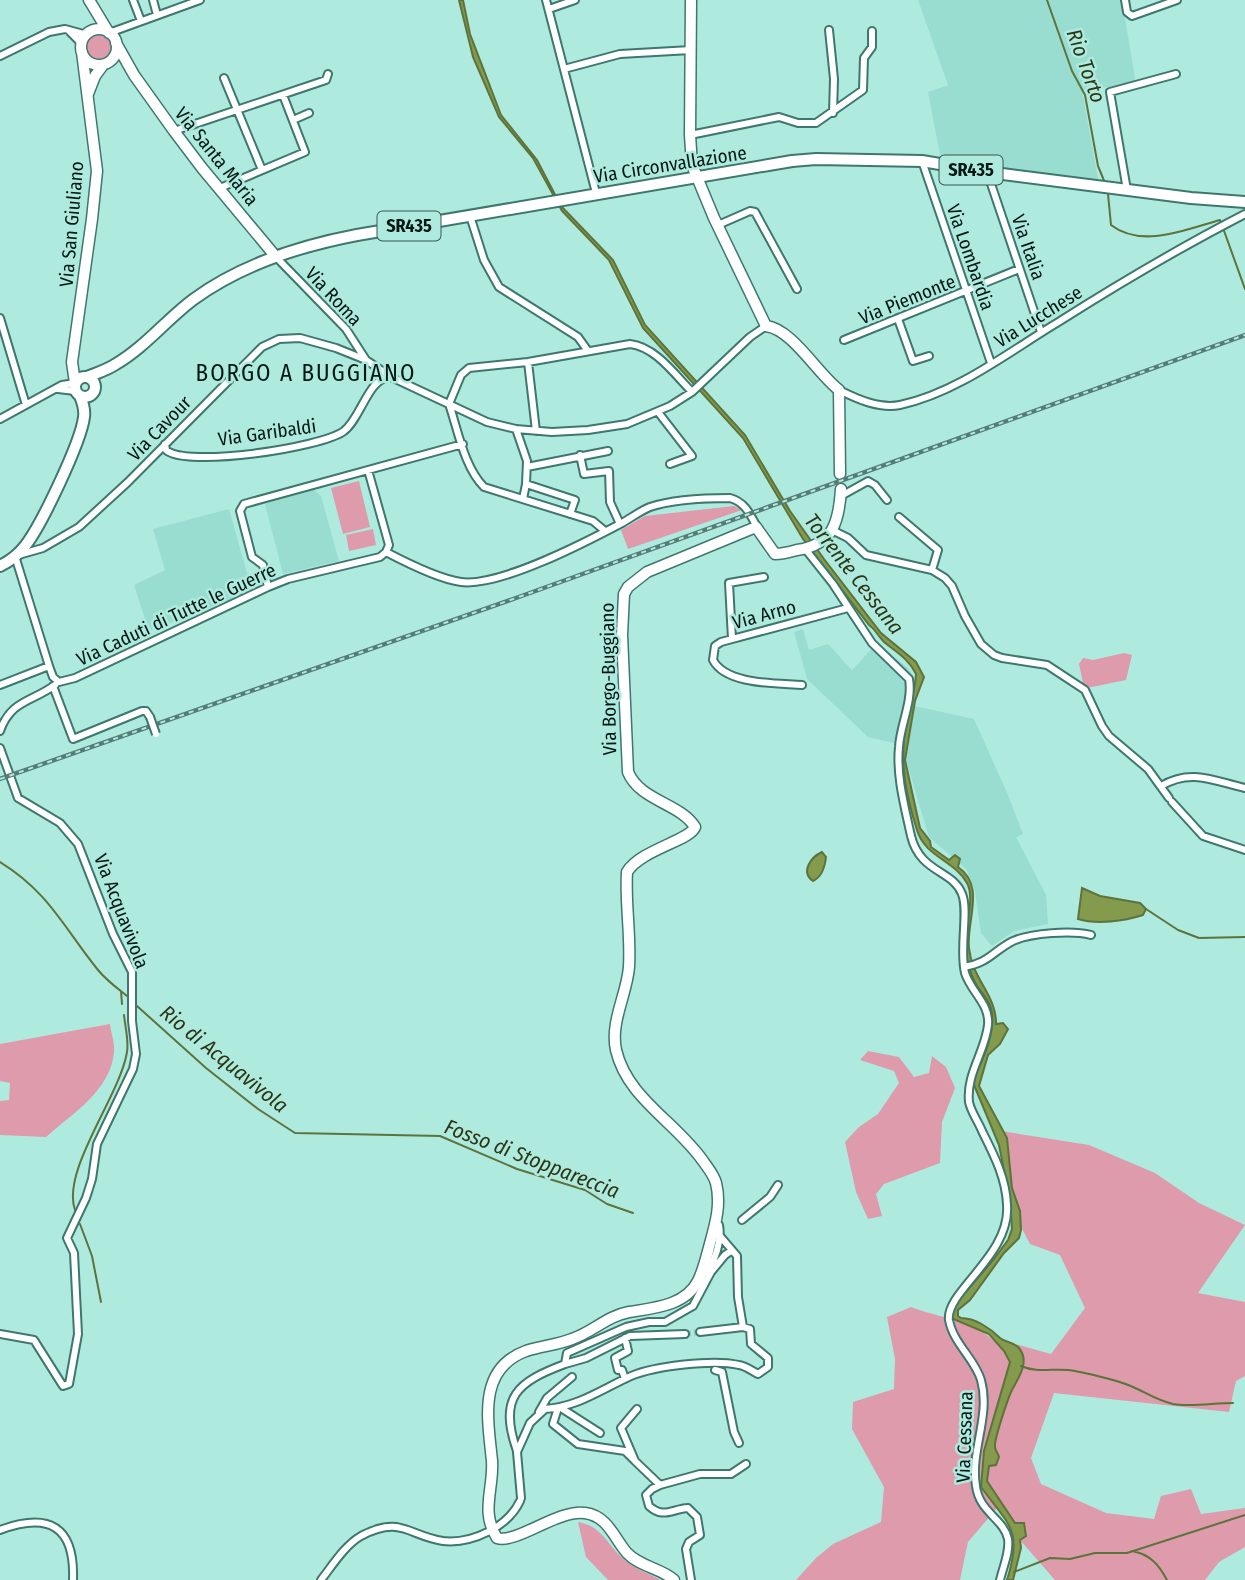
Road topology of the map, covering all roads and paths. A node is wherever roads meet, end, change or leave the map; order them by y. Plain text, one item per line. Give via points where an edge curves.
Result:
1 (133, 0) edge
2 (153, 0) edge
3 (200, 0) edge
4 (546, 0) edge
5 (575, 0) edge
6 (691, 0) edge
7 (1125, 0) edge
8 (1177, 0) edge
9 (90, 2) edge
10 (548, 9) junction
11 (158, 15) junction
12 (141, 21) junction
13 (829, 30) dead end
14 (872, 31) dead end
15 (109, 33) junction
16 (85, 41) junction
17 (116, 43) junction
18 (691, 50) junction
19 (0, 56) edge
20 (107, 63) junction
21 (564, 69) junction
22 (1176, 74) dead end
23 (134, 75) junction
24 (328, 75) dead end
25 (224, 78) dead end
26 (88, 95) junction
27 (283, 95) junction
28 (237, 110) junction
29 (309, 113) dead end
30 (832, 113) junction
31 (293, 120) junction
32 (174, 131) junction
33 (690, 135) junction
34 (922, 161) junction
35 (262, 170) junction
36 (987, 172) junction
37 (696, 177) junction
38 (220, 188) junction
39 (1127, 190) junction
40 (596, 193) junction
41 (1245, 202) edge
42 (1245, 214) edge
43 (471, 219) dead end
44 (718, 225) junction
45 (276, 257) junction
46 (1019, 269) junction
47 (797, 289) dead end
48 (966, 293) junction
49 (0, 318) edge
50 (898, 319) junction
51 (766, 326) junction
52 (1041, 332) junction
53 (844, 340) dead end
54 (3, 343) edge
55 (588, 351) junction
56 (929, 356) dead end
57 (366, 360) junction
58 (528, 362) junction
59 (991, 363) junction
60 (391, 377) junction
61 (84, 387) junction
62 (839, 390) junction
63 (692, 392) junction
64 (449, 404) junction
65 (26, 405) junction
66 (658, 412) junction
67 (0, 419) edge
68 (516, 429) junction
69 (536, 431) junction
70 (165, 444) junction
71 (463, 444) junction
72 (608, 451) dead end
73 (579, 456) junction
74 (670, 464) dead end
75 (527, 467) junction
76 (368, 470) junction
77 (840, 474) dead end
78 (526, 484) junction
79 (841, 493) joint
80 (523, 499) junction
81 (887, 500) dead end
82 (570, 514) junction
83 (899, 517) dead end
84 (620, 524) junction
85 (757, 527) junction
86 (609, 529) junction
87 (832, 530) junction
88 (806, 550) junction
89 (386, 552) junction
90 (15, 556) junction
91 (0, 566) edge
92 (932, 570) junction
93 (764, 577) dead end
94 (268, 587) junction
95 (848, 608) junction
96 (732, 639) junction
97 (48, 666) junction
98 (56, 684) junction
99 (0, 685) edge
100 (802, 685) dead end
101 (0, 732) edge
102 (156, 734) dead end
103 (0, 748) edge
104 (1161, 786) junction
105 (1245, 789) edge
106 (1245, 850) edge
107 (1091, 935) dead end
108 (964, 967) junction
109 (778, 1185) dead end
110 (742, 1220) dead end
111 (716, 1223) junction
112 (720, 1236) junction
113 (731, 1251) junction
114 (717, 1259) junction
115 (705, 1275) junction
116 (743, 1325) junction
117 (700, 1332) tunnel mouth
118 (0, 1334) edge
119 (685, 1334) tunnel mouth
120 (625, 1338) junction
121 (565, 1364) junction
122 (715, 1370) dead end
123 (572, 1377) dead end
124 (625, 1379) junction
125 (558, 1408) junction
126 (637, 1409) dead end
127 (538, 1414) junction
128 (600, 1433) dead end
129 (739, 1443) dead end
130 (517, 1452) junction
131 (635, 1461) junction
132 (746, 1464) dead end
133 (660, 1485) junction
134 (492, 1530) junction
135 (0, 1531) edge
136 (74, 1580) edge
137 (321, 1580) edge
138 (674, 1580) edge
139 (691, 1580) edge
140 (1000, 1580) edge

1 - 12 street
2 - 11 street
3 - 11 street
4 - 10 street
5 - 10 street
6 - 18 street
7 - 8 street via 1132,16
9 - 15 street
9 - 16 street, Via San Giuliano via 93,18
10 - 21 street
11 - 12 street
12 - 15 street
13 - 30 street
14 - 30 street via 872,47 864,58 863,90
15 - 16 street via 99,30
15 - 17 street
16 - 19 street via 65,29
16 - 20 street via 91,63
16 - 26 street, Via San Giuliano
17 - 20 street
17 - 23 street, Via Santa Maria
18 - 21 street via 620,54
18 - 33 street
20 - 23 street via 125,66
20 - 26 street via 93,79
21 - 40 street
22 - 39 street via 1110,92
23 - 32 street, Via Santa Maria
24 - 27 street via 326,80
25 - 28 street
26 - 61 street, Via San Giuliano via 97,171 73,357
27 - 28 street
27 - 31 street
28 - 32 street
28 - 35 street
29 - 31 street
30 - 33 street via 816,122 779,117
31 - 35 street via 305,152
32 - 38 street, Via Santa Maria
33 - 37 street
34 - 36 main road, Via Circonvallazione / SR435
34 - 37 main road, Via Circonvallazione / SR435 via 816,159
34 - 48 street, Via Lombardia
35 - 38 street
36 - 39 main road, Via Circonvallazione / SR435
36 - 46 street, Via Italia
37 - 40 main road, Via Circonvallazione / SR435
37 - 44 street
38 - 45 street, Via Santa Maria
39 - 41 main road, Via Circonvallazione / SR435
40 - 45 main road, Via Circonvallazione / SR435 via 326,241
42 - 52 street, Via Lucchese
43 - 55 street via 499,287 578,337
44 - 47 street via 755,212
44 - 51 street
45 - 57 street, Via Roma via 346,329
45 - 61 main road, Via Circonvallazione / SR435 via 208,289 134,352
46 - 48 street, Via Piemonte
46 - 52 street, Via Italia
48 - 50 street, Via Piemonte
48 - 59 street, Via Lombardia
49 - 54 street
50 - 53 street, Via Piemonte
50 - 56 street via 913,361
51 - 62 street via 782,332
51 - 63 street
52 - 59 street, Via Lucchese
54 - 65 street
55 - 58 street
55 - 63 street via 638,345
57 - 60 street
57 - 70 street, Via Cavour via 300,338 270,342
58 - 64 street via 467,369
58 - 69 street
59 - 62 street, Via Lucchese via 944,391 898,405 875,404
60 - 64 street
60 - 70 street, Via Garibaldi via 377,383 350,426 328,439 256,454 208,456 173,454
61 - 65 street via 65,384
61 - 90 main road via 88,420 43,517
62 - 77 street
63 - 66 street
64 - 68 street via 473,417
64 - 71 street
65 - 67 street
66 - 69 street via 602,428
66 - 74 street via 692,456
68 - 69 street
68 - 75 street
70 - 90 street, Via Cavour via 79,527 43,548
71 - 76 street
71 - 80 street via 484,487
72 - 73 street
73 - 75 street
73 - 84 street via 584,474 609,471 610,502
75 - 78 street
76 - 89 street via 389,545
76 - 94 street via 244,504 240,511 252,557 263,565
78 - 80 street
78 - 82 street via 575,500
79 - 81 street via 868,481
79 - 87 street
80 - 82 street
82 - 86 street
83 - 92 street via 937,550
84 - 85 street via 651,507 730,498 741,502
84 - 86 street
85 - 88 street via 775,555
85 - 111 street, Via Borgo-Buggiano via 634,580 624,594 622,612 628,772 638,787 695,827 690,835 644,856 626,872 628,971 614,1041 634,1088 680,1133 712,1174 717,1186
86 - 89 street via 510,574 481,581 455,581
87 - 88 street via 825,541
87 - 92 street via 866,555
88 - 95 street, Via Cessana
89 - 94 street, Via Caduti di Tutte le Guerre
90 - 91 main road
90 - 97 street
92 - 104 street via 952,586 981,645 1002,658 1048,665 1085,690 1109,736
93 - 96 street via 729,583
94 - 98 street, Via Caduti di Tutte le Guerre
95 - 96 street, Via Arno
95 - 108 street, Via Cessana via 878,651 909,679 898,761 911,834 922,860 962,893
96 - 100 street, Via Arno via 715,646 713,653 716,666 729,675
97 - 98 street
97 - 99 street
98 - 101 street via 14,709
98 - 102 street, bridge via 74,739 142,711
103 - 118 street, Via Acquavivola via 18,798 60,823 85,857 113,934 131,968 136,1054 97,1144 86,1198 67,1238 74,1253 78,1334 69,1384 63,1386 34,1340
104 - 105 street via 1189,775
104 - 106 street via 1202,836
107 - 108 street via 1053,934 1016,940 977,965
108 - 140 street, Via Cessana via 988,1022 969,1084 969,1101 999,1166 1007,1215 996,1247 952,1303 949,1316 982,1384 975,1483 981,1502 1008,1538
109 - 110 street
111 - 112 street
111 - 115 street
112 - 113 street
112 - 114 street
113 - 114 street
113 - 116 street via 737,1256 737,1297
114 - 115 street
115 - 121 street via 693,1306 665,1322 638,1324 567,1353
115 - 134 street via 672,1304 616,1315 574,1339 526,1351 501,1366 487,1417 492,1469 487,1514
116 - 117 street
116 - 124 street via 750,1329 751,1344 769,1361 765,1371 758,1374 738,1364 707,1363 646,1371
119 - 120 street
120 - 121 street
120 - 124 street via 628,1351 615,1358
121 - 130 street via 533,1377 513,1396 510,1424
122 - 129 street via 722,1372
123 - 127 street via 547,1398
124 - 125 street
125 - 127 street
125 - 128 street
125 - 131 street via 553,1424 578,1444 625,1451
126 - 131 street via 621,1428
127 - 130 street
130 - 134 street via 521,1499 510,1517
131 - 133 street
132 - 133 street via 731,1474 701,1474
133 - 139 street via 646,1498 654,1511 688,1508 697,1517 700,1535 686,1549
134 - 137 street via 450,1541 393,1526 360,1536
134 - 138 street via 502,1539 571,1513 587,1513 600,1518 631,1557
135 - 136 street via 32,1522 58,1529 71,1547

